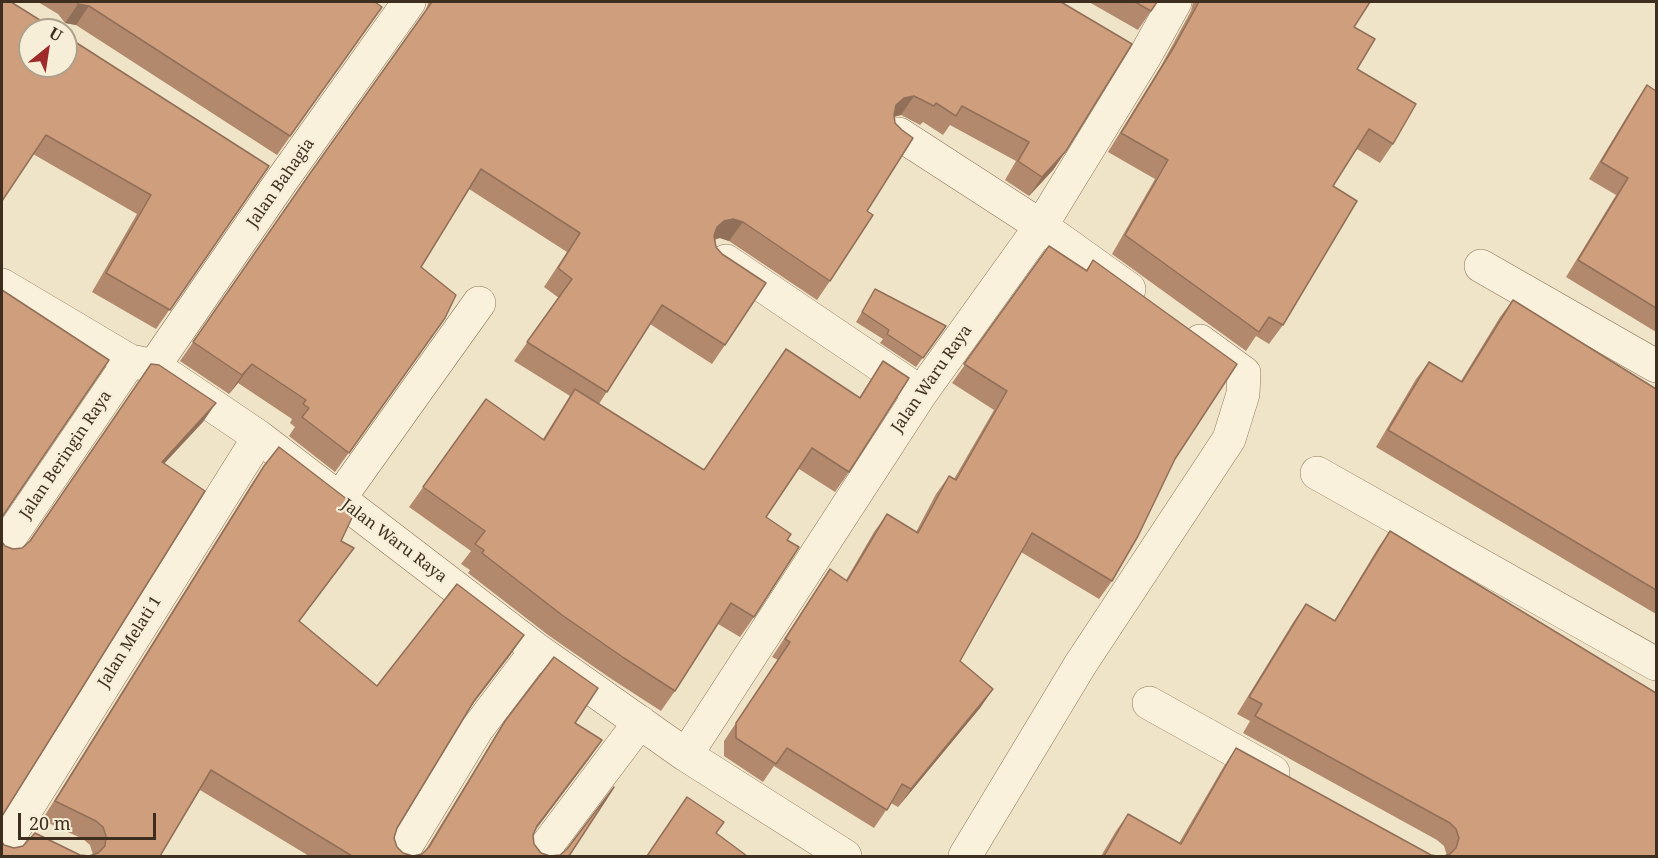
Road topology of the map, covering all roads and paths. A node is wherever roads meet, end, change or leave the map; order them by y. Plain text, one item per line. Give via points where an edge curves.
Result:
1 (1175, 2) edge
2 (393, 10) edge
3 (899, 134) edge
4 (252, 161) edge
5 (282, 180) junction
6 (1041, 226) junction
7 (719, 257) edge
8 (1481, 266) dead end
9 (2, 285) edge
10 (479, 303) dead end
11 (142, 363) junction
12 (1656, 366) edge
13 (921, 393) junction
14 (259, 437) junction
15 (1317, 473) dead end
16 (339, 499) junction
17 (2, 549) edge
18 (537, 650) junction
19 (1656, 664) edge
20 (1149, 703) dead end
21 (640, 722) junction
22 (686, 755) junction
23 (1304, 788) edge
24 (8, 838) edge
25 (45, 842) edge
26 (400, 856) edge
27 (539, 856) edge
28 (845, 856) edge
29 (965, 856) edge

1 - 6 street, Jalan Waru Raya via 1135,50
2 - 5 street, Jalan Bahagia
3 - 6 street
4 - 5 street
5 - 11 street, Jalan Bahagia
6 - 13 street, Jalan Waru Raya
6 - 29 street via 1244,373 1243,394 1228,439 1080,664
7 - 13 street
8 - 12 street
9 - 11 street, Jalan Waru Raya
10 - 16 street
11 - 14 street, Jalan Waru Raya
11 - 17 street, Jalan Beringin Raya
13 - 22 street, Jalan Waru Raya
14 - 16 street, Jalan Waru Raya
14 - 24 street, Jalan Melati 1
15 - 19 street
16 - 18 street, Jalan Waru Raya
18 - 21 street, Jalan Waru Raya
18 - 26 street via 477,729
20 - 23 street
21 - 22 street, Jalan Waru Raya
21 - 27 street
22 - 28 street, Jalan Waru Raya
24 - 25 street

